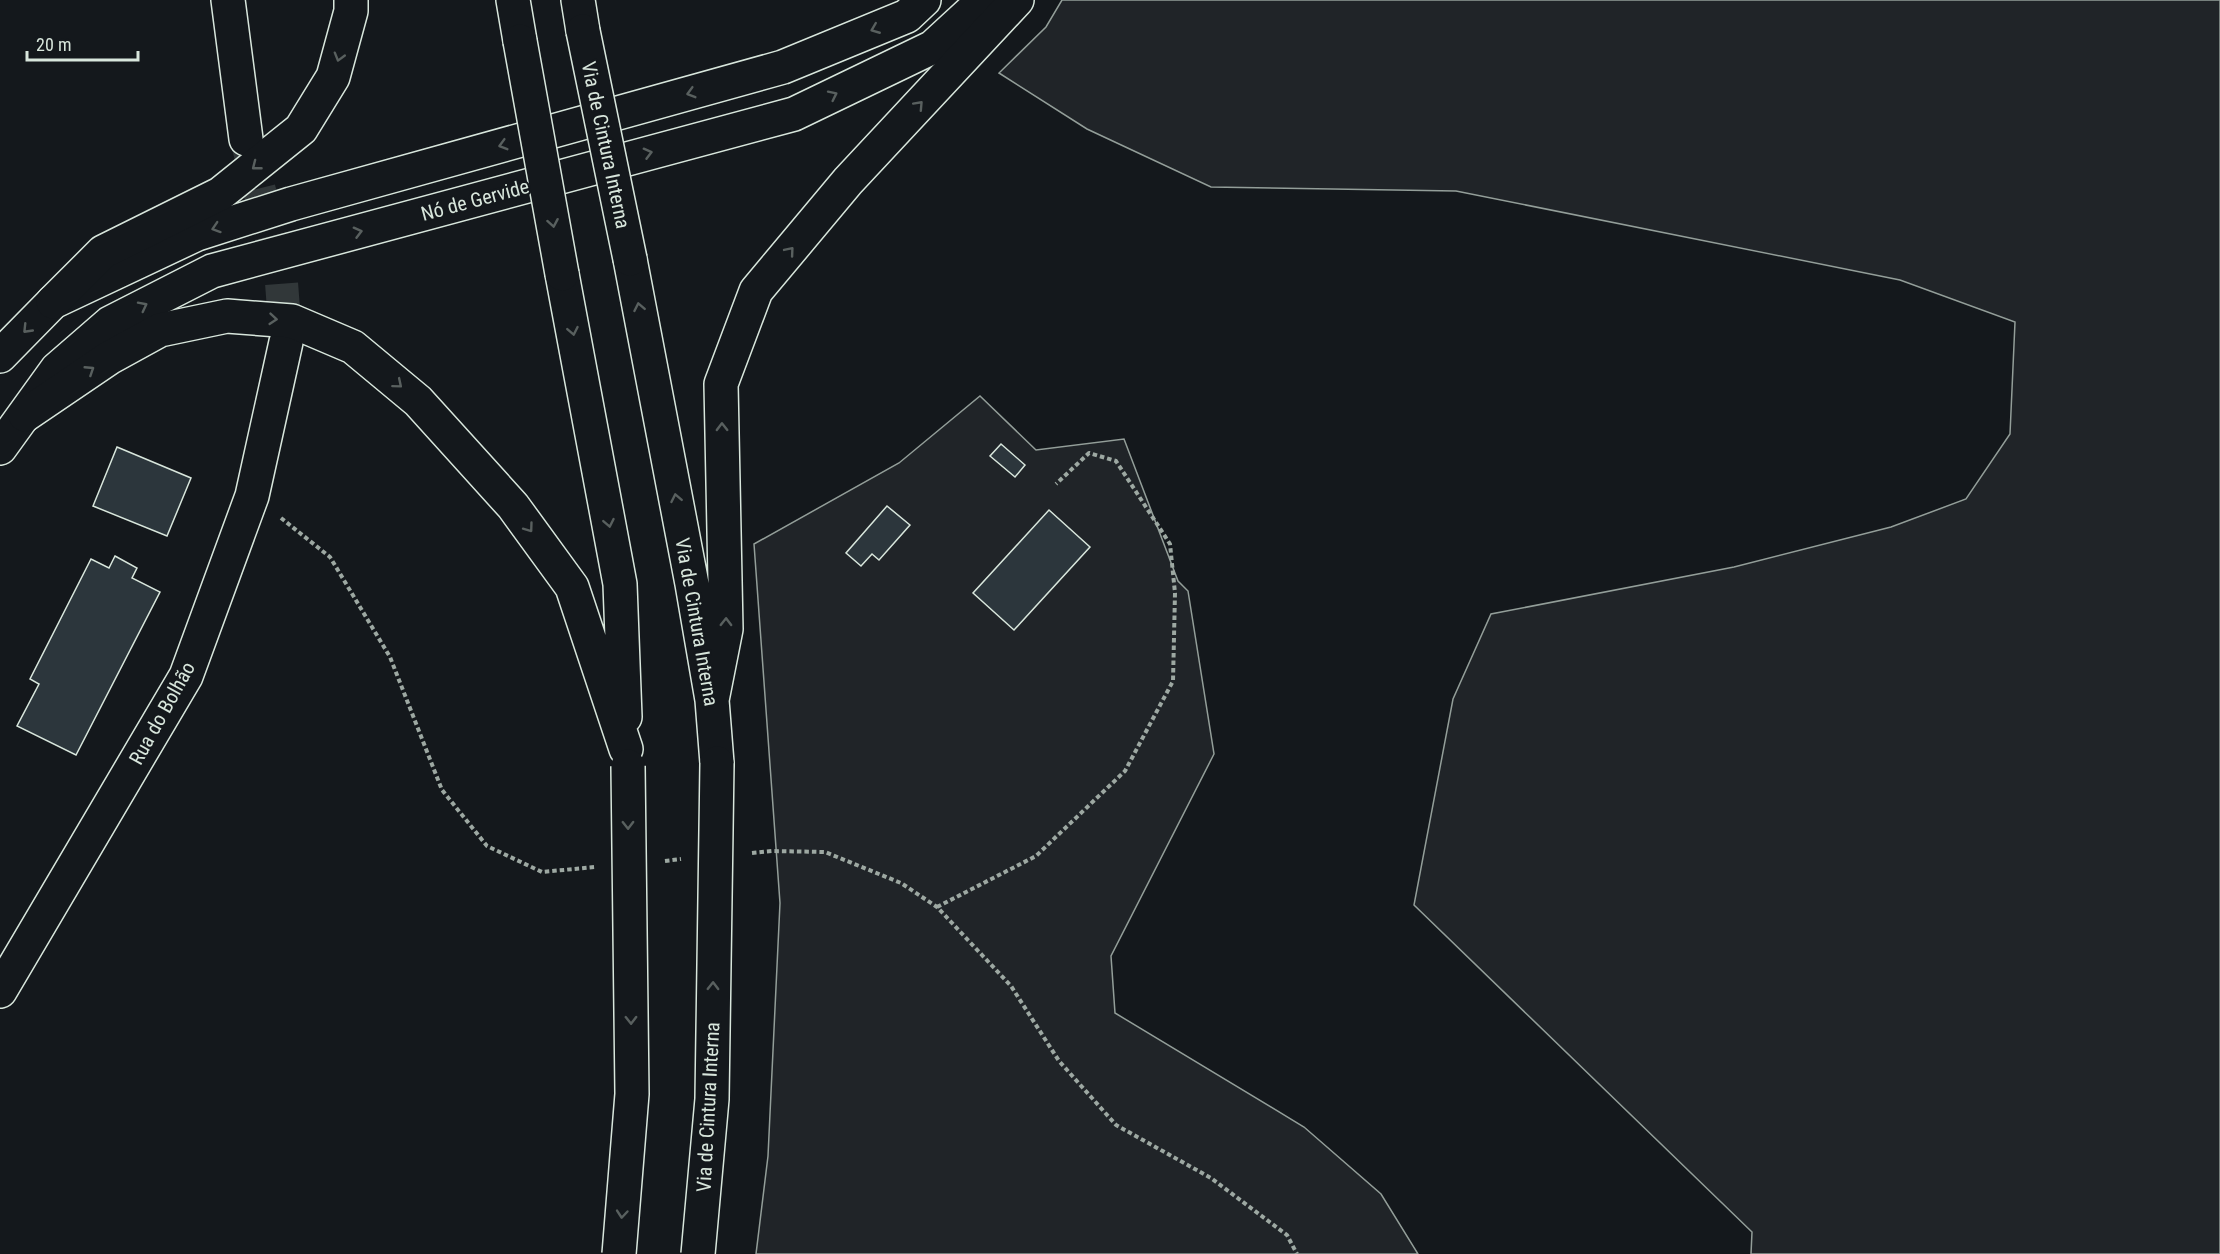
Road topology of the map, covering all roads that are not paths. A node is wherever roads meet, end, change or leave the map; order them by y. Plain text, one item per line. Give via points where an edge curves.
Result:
1 (228, 0) edge
2 (351, 0) edge
3 (513, 0) edge
4 (924, 0) edge
5 (984, 0) edge
6 (1017, 0) edge
7 (580, 15) edge
8 (246, 138) tunnel mouth
9 (53, 302) junction
10 (286, 342) tunnel mouth
11 (0, 356) edge
12 (25, 415) junction
13 (0, 448) edge
14 (712, 700) junction
15 (627, 758) junction
16 (0, 991) edge
17 (619, 1254) edge
18 (698, 1254) edge

1 - 8 main road
2 -> 9 main road via 333,77 301,129 220,194 103,252
3 -> 15 main road, bridge via 620,584
4 -> 9 main road via 907,16 783,67 291,204 197,234
12 -> 5 main road, Nó de Gervide via 57,369 110,323 212,271 794,114 933,47
14 -> 6 main road via 726,629 721,384 756,291 848,181
14 -> 7 main road, Via de Cintura Interna, bridge
9 -> 11 main road
10 - 16 main road, Rua do Bolhão via 252,496 186,676
12 - 13 main road, Nó de Gervide
12 -> 15 main road via 119,352 160,330 193,323 227,316 292,321 353,347 426,410 513,506 572,587
18 -> 14 main road, Via de Cintura Interna, bridge via 711,1099 717,763
15 -> 17 main road, bridge via 632,1094

